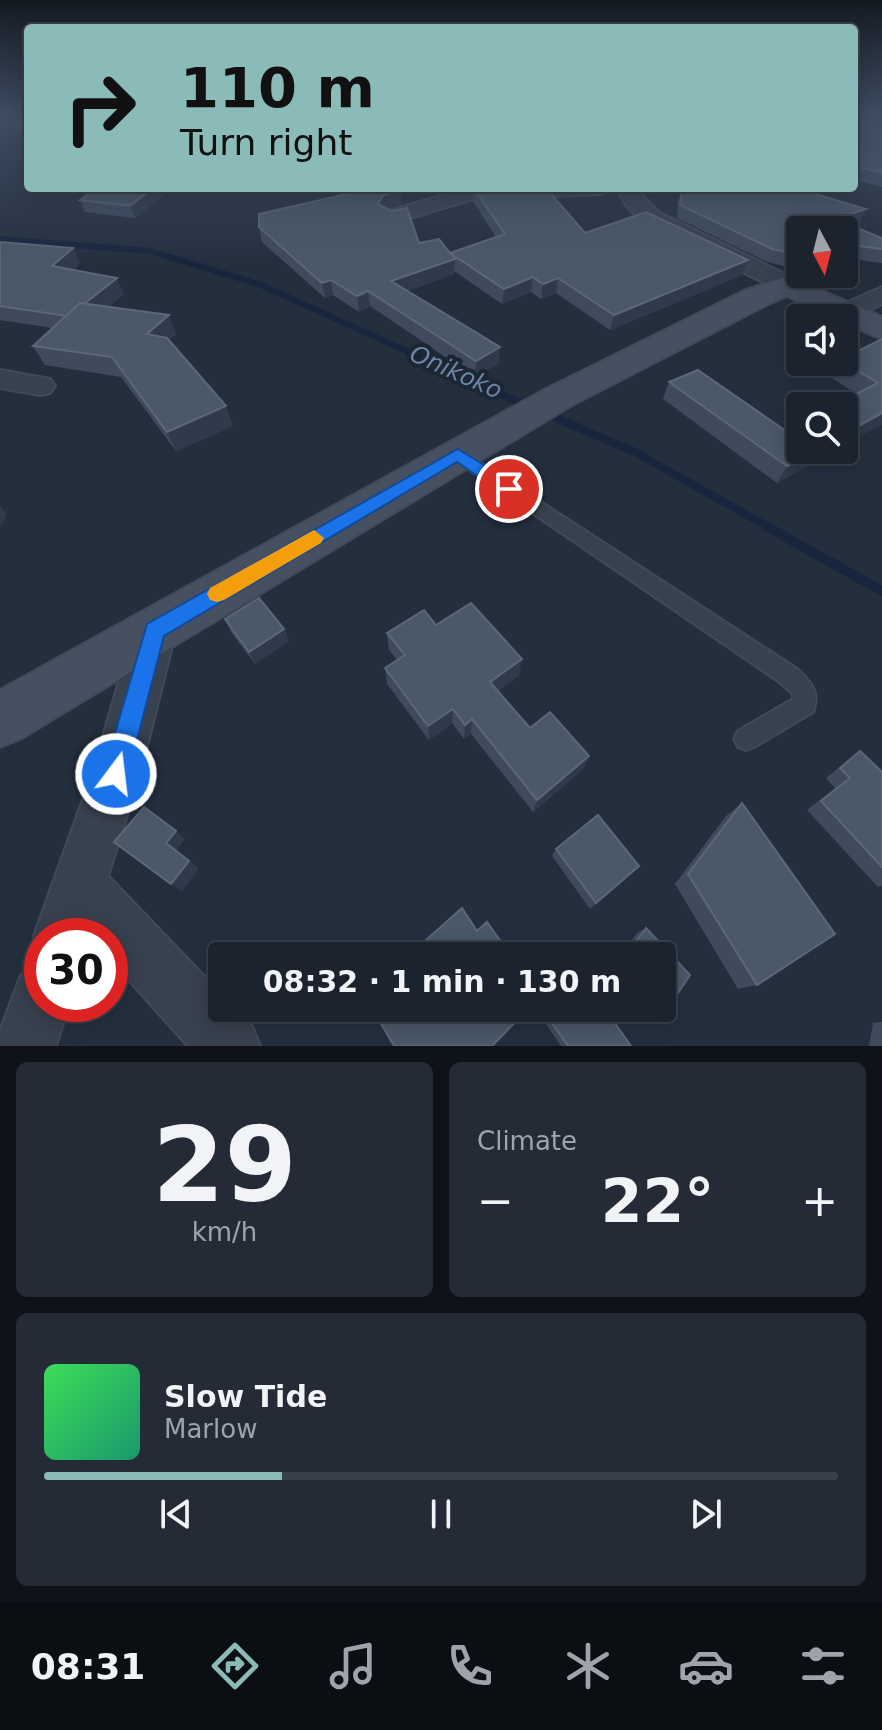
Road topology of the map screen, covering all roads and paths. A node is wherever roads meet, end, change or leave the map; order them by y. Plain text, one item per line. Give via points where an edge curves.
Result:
1 (512, 192) edge
2 (628, 192) edge
3 (393, 217) edge
4 (786, 284) edge
5 (786, 286) edge
6 (794, 288) edge
7 (882, 294) edge
8 (829, 304) edge
9 (858, 306) edge
10 (858, 318) edge
11 (882, 329) edge
12 (0, 379) edge
13 (40, 386) dead end
14 (458, 454) junction
15 (155, 630) junction
16 (0, 720) edge
17 (746, 739) dead end
18 (70, 910) edge
19 (33, 1022) edge
20 (25, 1046) edge
21 (229, 1046) edge

1 - 3 street via 468,194
2 - 4 street via 650,217
5 - 14 main road via 679,334
6 - 8 main road
7 - 9 street
10 - 11 main road
12 - 13 street
14 - 15 main road
14 - 17 lane via 804,690 805,704
15 - 16 main road
15 - 18 street via 116,774
18 - 21 street
19 - 20 street

